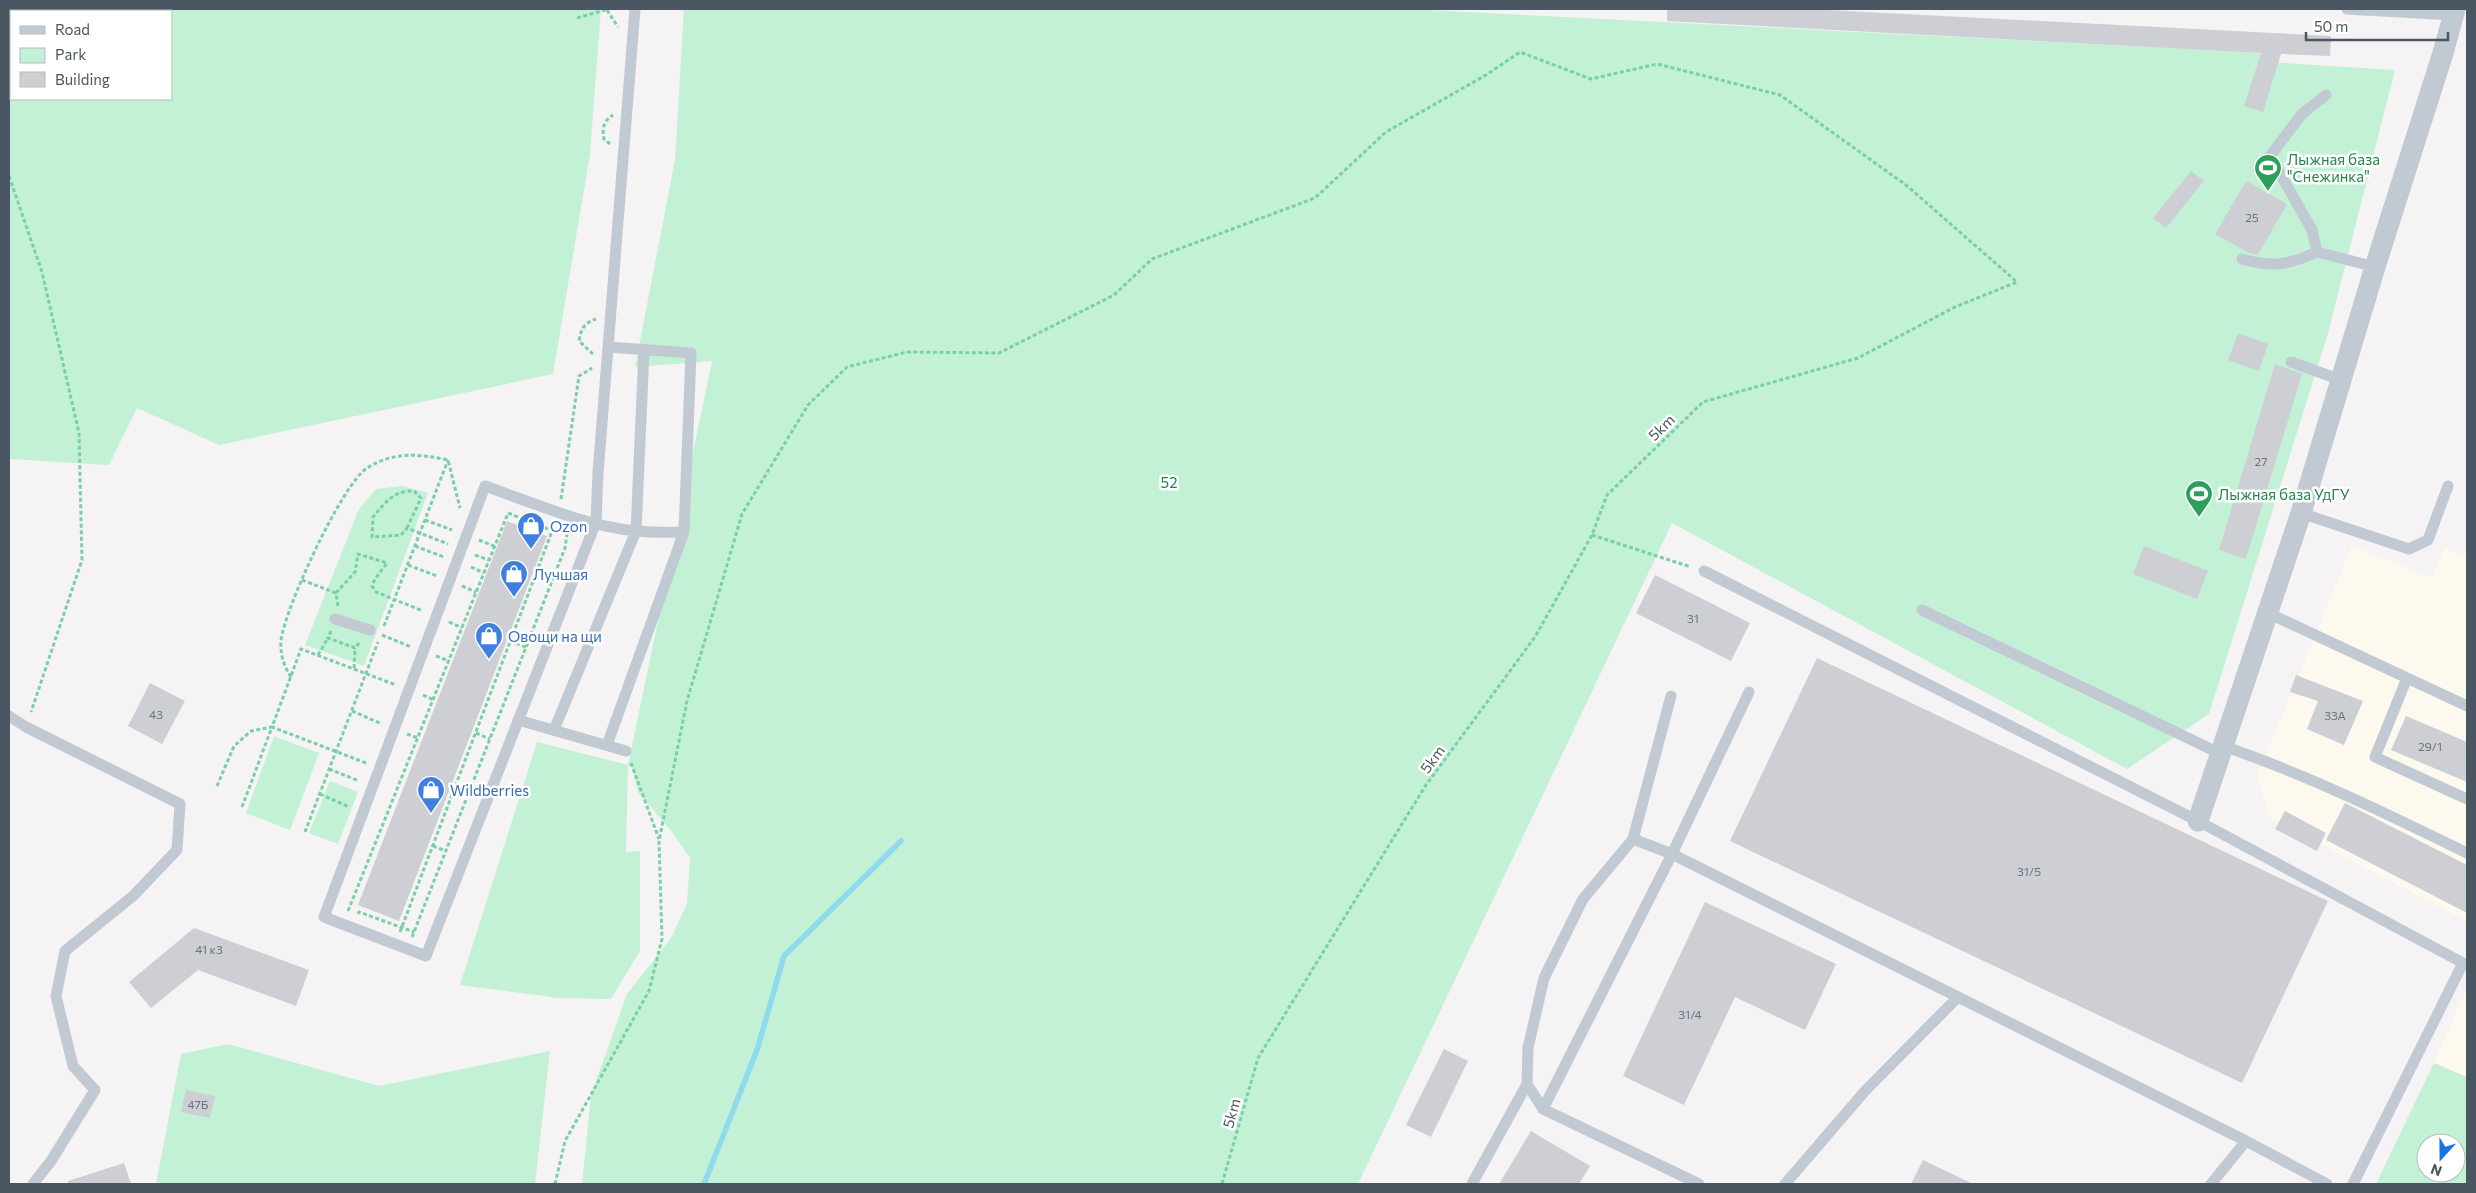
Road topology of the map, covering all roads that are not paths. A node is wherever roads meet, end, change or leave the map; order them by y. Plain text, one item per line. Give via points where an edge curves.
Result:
1 (635, 9) edge
2 (2347, 9) edge
3 (2376, 10) edge
4 (2454, 12) edge
5 (2326, 94) dead end
6 (2317, 252) junction
7 (2242, 259) dead end
8 (2375, 267) junction
9 (608, 347) junction
10 (644, 351) junction
11 (2291, 362) dead end
12 (2341, 380) junction
13 (2448, 486) dead end
14 (2301, 513) junction
15 (596, 522) junction
16 (636, 531) junction
17 (684, 532) junction
18 (1704, 571) road end
19 (1922, 610) dead end
20 (2268, 613) junction
21 (335, 619) dead end
22 (370, 630) dead end
23 (2407, 678) junction
24 (1749, 692) dead end
25 (1671, 696) dead end
26 (2467, 706) edge
27 (9, 716) edge
28 (518, 720) junction
29 (554, 730) junction
30 (607, 745) junction
31 (2222, 750) junction
32 (626, 751) road end
33 (2467, 799) edge
34 (2198, 821) junction
35 (1633, 839) junction
36 (2467, 853) edge
37 (1672, 854) junction
38 (2465, 964) edge
39 (1958, 997) junction
40 (1527, 1084) junction
41 (1543, 1109) junction
42 (2246, 1141) junction
43 (33, 1184) edge
44 (1472, 1184) edge
45 (1699, 1184) edge
46 (1785, 1184) edge
47 (2211, 1184) edge
48 (2327, 1184) edge
49 (2353, 1184) edge

1 - 9 lane
2 - 3 lane
3 - 4 lane
4 - 8 street
5 - 6 lane via 2302,114 2270,156 2312,230
6 - 7 lane via 2291,263 2261,264
6 - 8 lane
8 - 12 street
9 - 10 lane
9 - 15 lane
10 - 16 lane
10 - 17 lane via 691,354
11 - 12 lane
12 - 14 street
13 - 14 lane via 2428,540 2408,549
14 - 20 street
15 - 16 lane
15 - 28 lane
15 - 28 lane via 558,517 485,486 324,917 396,940 426,956
16 - 17 lane
16 - 29 lane
17 - 30 lane
18 - 34 lane
19 - 31 lane
20 - 23 lane
20 - 31 street
21 - 22 lane
23 - 26 lane
23 - 33 lane via 2375,757
24 - 37 lane
25 - 35 lane
27 - 43 lane via 180,804 177,850 133,896 66,951 56,996 73,1066 94,1090 51,1161
28 - 29 lane
29 - 30 lane
30 - 32 lane
31 - 34 street
31 - 36 lane via 2272,763
34 - 38 lane
35 - 37 lane
35 - 40 lane via 1583,900 1544,978 1528,1048
37 - 39 lane
37 - 41 lane
38 - 49 lane
39 - 42 lane
39 - 46 lane via 1865,1091
40 - 41 lane
40 - 44 lane
41 - 45 lane
42 - 47 lane
42 - 48 lane

